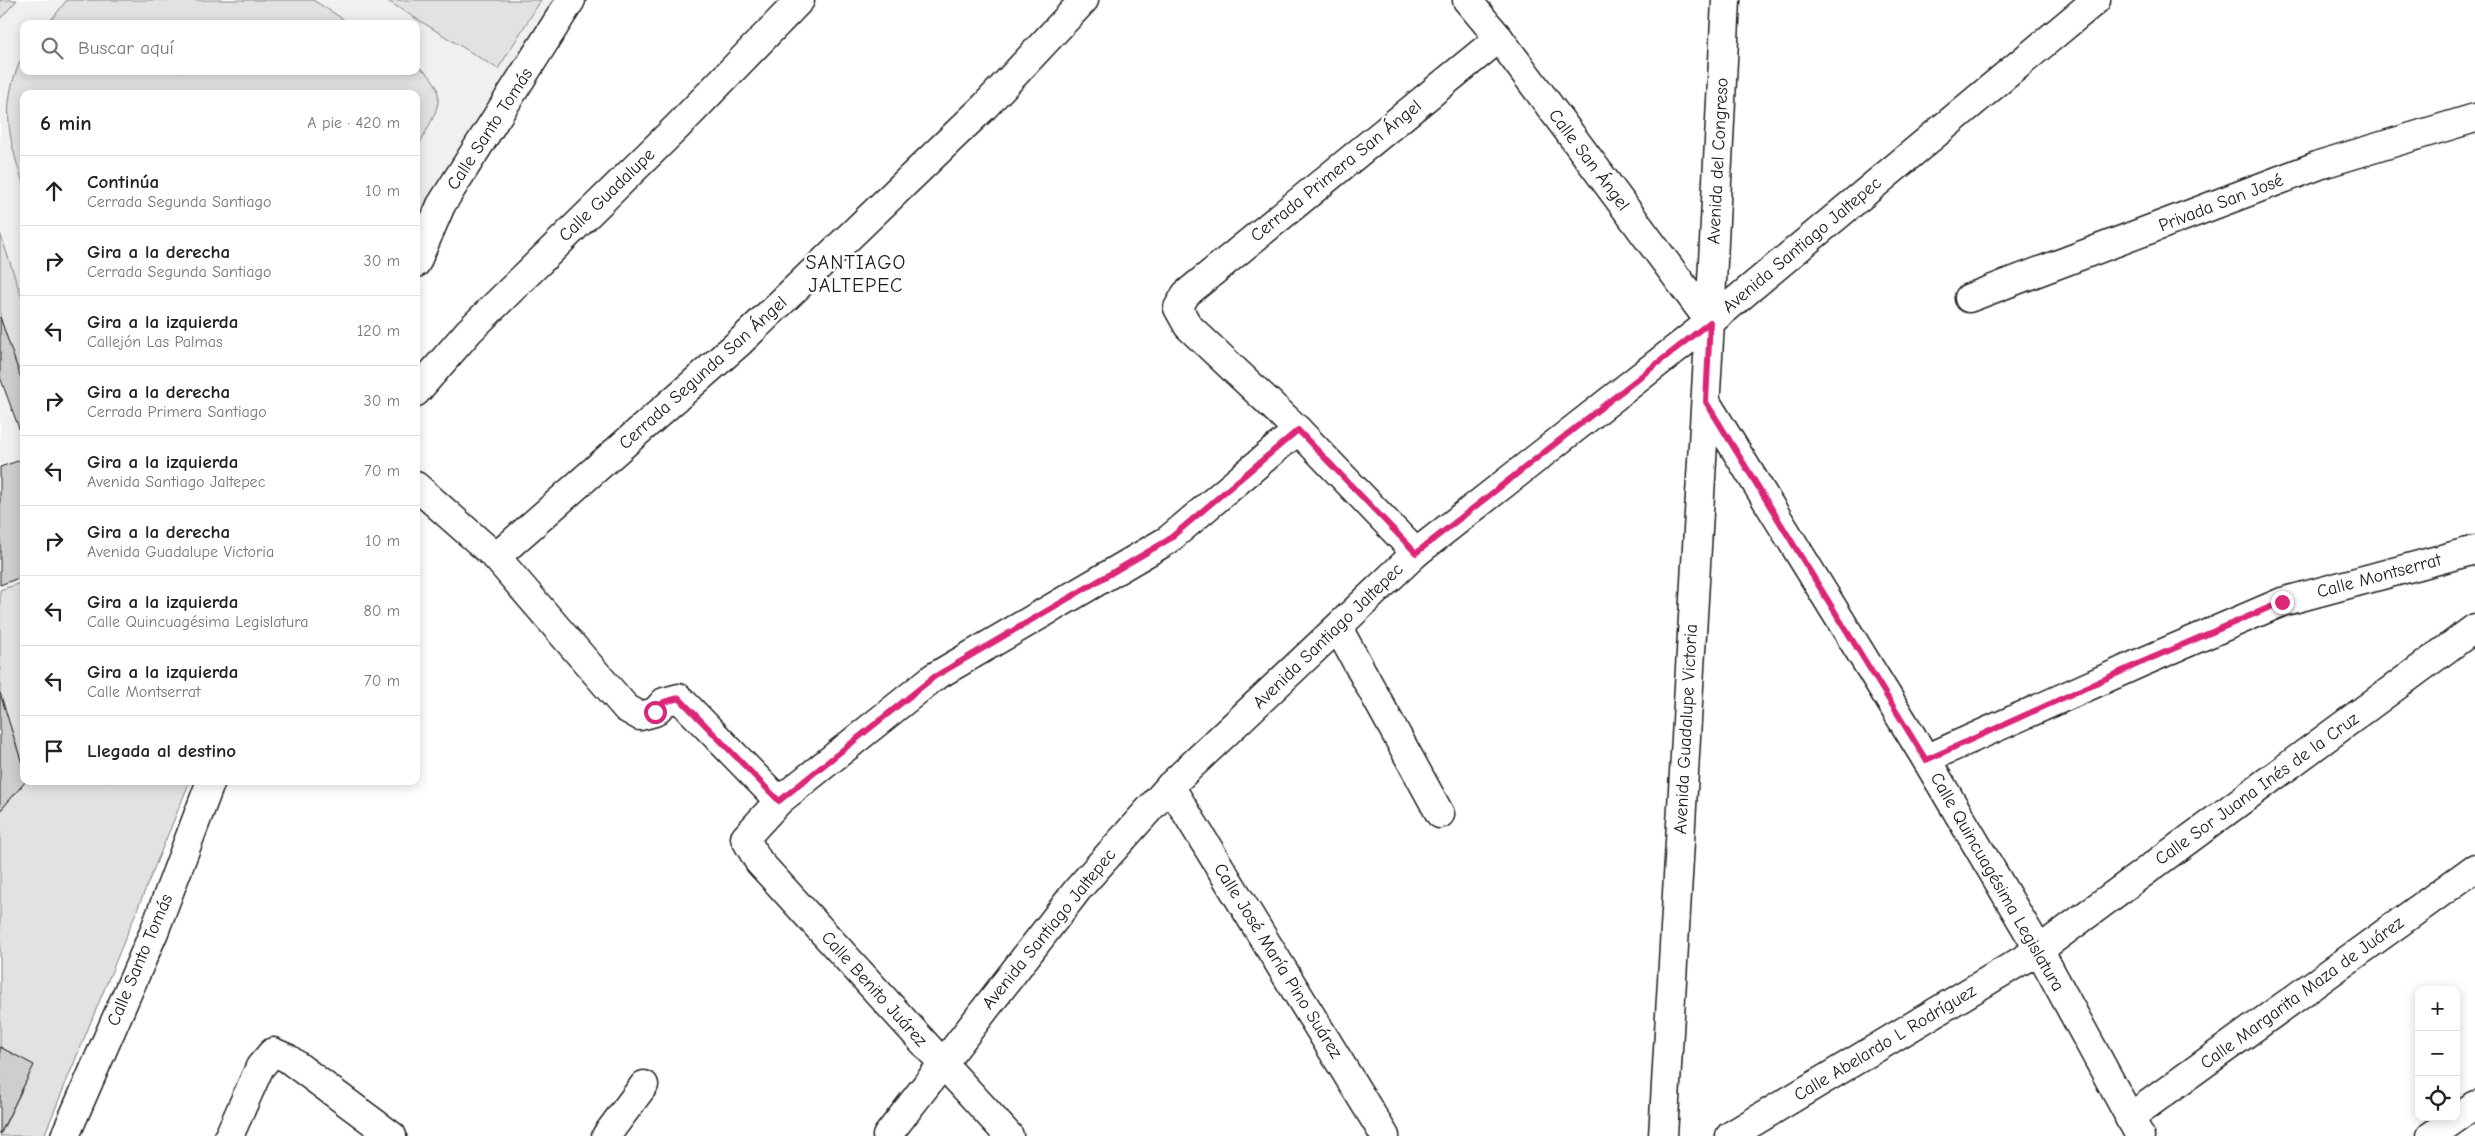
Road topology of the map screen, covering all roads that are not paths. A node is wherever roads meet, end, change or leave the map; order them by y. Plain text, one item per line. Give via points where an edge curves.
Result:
1 (571, 0) edge
2 (800, 0) edge
3 (1084, 0) edge
4 (1466, 0) edge
5 (1726, 0) edge
6 (2096, 0) edge
7 (1498, 38) junction
8 (2475, 118) edge
9 (420, 254) edge
10 (1969, 298) dead end
11 (1710, 322) junction
12 (420, 387) edge
13 (1706, 402) junction
14 (1298, 430) junction
15 (420, 490) edge
16 (2475, 550) edge
17 (1416, 553) junction
18 (496, 557) junction
19 (1338, 628) junction
20 (2475, 628) edge
21 (1926, 760) junction
22 (209, 785) edge
23 (1170, 786) junction
24 (779, 801) junction
25 (1440, 814) dead end
26 (2475, 868) edge
27 (2039, 950) junction
28 (942, 1065) junction
29 (644, 1085) dead end
30 (2475, 1105) edge
31 (2135, 1127) edge
32 (65, 1136) edge
33 (229, 1136) edge
34 (392, 1136) edge
35 (606, 1136) edge
36 (887, 1136) edge
37 (1009, 1136) edge
38 (1385, 1136) edge
39 (1662, 1136) edge
40 (1730, 1136) edge
41 (2431, 1136) edge

1 - 9 street, Calle Santo Tomás via 441,205
2 - 12 street, Calle Guadalupe via 678,126 469,331
3 - 18 street, Cerrada Segunda San Ángel via 984,107 740,342
4 - 7 street, Calle San Ángel
5 - 11 street, Avenida del Congreso
6 - 11 street, Avenida Santiago Jaltepec
7 - 11 street, Calle San Ángel
7 - 14 street, Cerrada Primera San Ángel via 1186,294 1178,308 1188,326
8 - 10 street, Privada San José via 2322,164
11 - 13 street, Avenida Guadalupe Victoria
11 - 17 street, Avenida Santiago Jaltepec
13 - 21 street, Calle Quincuagésima Legislatura
13 - 39 street, Avenida Guadalupe Victoria
14 - 17 street
14 - 24 street via 1168,540 934,677
15 - 18 street
16 - 21 street, Calle Montserrat via 2282,602
17 - 19 street, Avenida Santiago Jaltepec
18 - 24 street via 626,708 640,716 655,712 664,702 679,698
19 - 23 street, Avenida Santiago Jaltepec
19 - 25 street
20 - 27 street, Calle Sor Juana Inés de la Cruz
21 - 27 street, Calle Quincuagésima Legislatura
22 - 32 street, Calle Santo Tomás via 154,932
23 - 28 street, Avenida Santiago Jaltepec via 1078,889
23 - 38 street, Calle José María Pino Suárez
24 - 28 street, Calle Benito Juárez via 746,838 759,862
26 - 31 street, Calle Margarita Maza de Juárez
27 - 31 street, Calle Quincuagésima Legislatura
27 - 40 street, Calle Abelardo L Rodríguez
28 - 36 street, Avenida Santiago Jaltepec
28 - 37 street, Calle Benito Juárez
29 - 35 street
30 - 41 street
33 - 34 street via 260,1067 273,1052 287,1058

